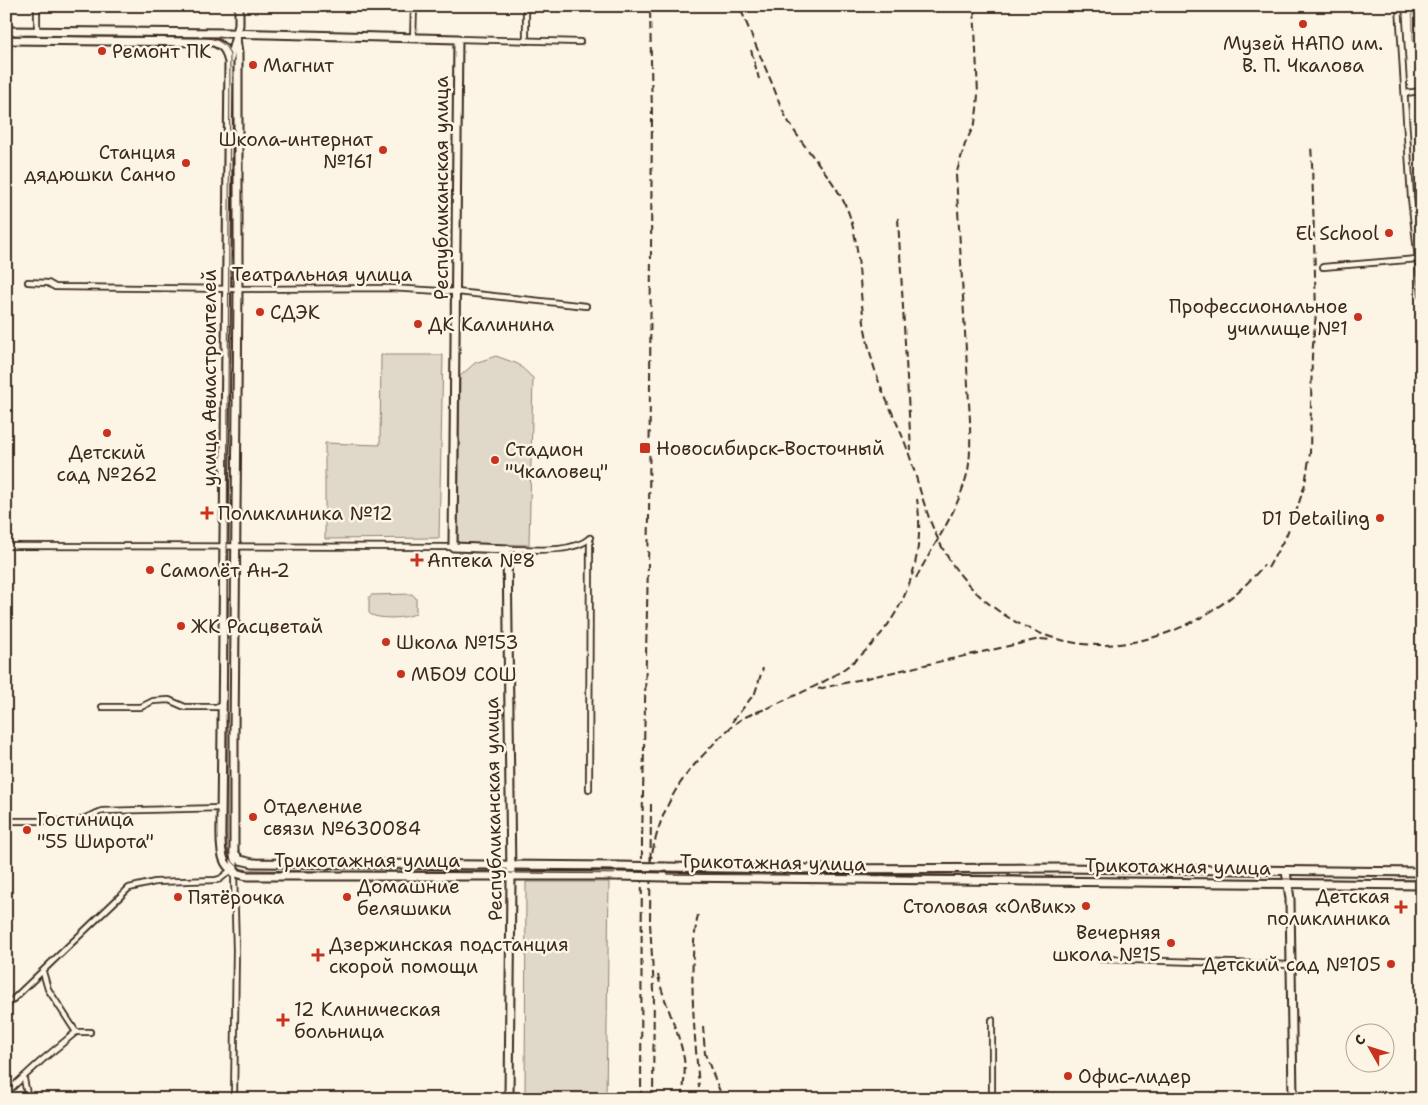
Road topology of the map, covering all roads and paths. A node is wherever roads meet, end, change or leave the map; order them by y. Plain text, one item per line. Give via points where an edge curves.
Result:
1 (37, 6) edge
2 (239, 6) edge
3 (414, 6) edge
4 (526, 6) edge
5 (1399, 6) edge
6 (6, 31) edge
7 (37, 31) junction
8 (236, 35) junction
9 (413, 39) junction
10 (458, 39) junction
11 (6, 40) edge
12 (526, 41) junction
13 (580, 42) dead end
14 (218, 44) junction
15 (228, 62) junction
16 (1422, 91) edge
17 (1405, 93) junction
18 (1418, 259) junction
19 (1323, 267) dead end
20 (28, 282) dead end
21 (226, 289) junction
22 (238, 289) junction
23 (456, 292) junction
24 (1422, 295) edge
25 (586, 306) dead end
26 (6, 546) edge
27 (224, 546) junction
28 (236, 546) junction
29 (453, 547) junction
30 (507, 549) junction
31 (102, 707) dead end
32 (223, 707) junction
33 (589, 788) dead end
34 (222, 808) junction
35 (6, 821) edge
36 (221, 842) junction
37 (234, 843) junction
38 (234, 851) junction
39 (384, 864) junction
40 (510, 866) junction
41 (233, 871) junction
42 (1286, 871) junction
43 (1422, 872) edge
44 (386, 877) junction
45 (511, 877) junction
46 (1289, 884) junction
47 (1422, 885) edge
48 (1100, 959) dead end
49 (1292, 965) junction
50 (43, 972) junction
51 (6, 1006) edge
52 (992, 1020) dead end
53 (76, 1032) junction
54 (90, 1032) dead end
55 (24, 1079) junction
56 (6, 1093) edge
57 (28, 1099) edge
58 (234, 1099) edge
59 (510, 1099) edge
60 (992, 1099) edge
61 (1293, 1099) edge

1 - 7 street
2 - 8 main road, улица Авиастроителей
3 - 9 street
4 - 12 street
5 - 17 street
6 - 7 main road
7 - 8 main road
8 - 9 main road
8 - 14 main road
8 - 15 main road, улица Авиастроителей
8 - 22 main road, улица Авиастроителей
9 - 10 main road
10 - 12 street
10 - 23 main road, Республиканская улица
11 - 14 main road
12 - 13 street
14 - 15 main road via 226,50
15 - 21 main road, улица Авиастроителей
16 - 17 street
17 - 18 street
18 - 19 street
18 - 24 street
20 - 21 street, Театральная улица via 48,283 55,287
21 - 22 street, Театральная улица
21 - 27 main road, улица Авиастроителей
22 - 23 street, Театральная улица via 390,288
22 - 28 main road, улица Авиастроителей
23 - 25 street, Театральная улица
23 - 29 main road, Республиканская улица
26 - 27 street
27 - 28 street
27 - 32 main road, улица Авиастроителей
28 - 29 street
28 - 37 main road, улица Авиастроителей
29 - 30 main road
30 - 33 street via 555,549 584,543 590,538
30 - 40 main road, Республиканская улица
31 - 32 street via 140,708 153,700 169,700 185,707
32 - 34 main road, улица Авиастроителей
34 - 35 street via 102,811 78,821
34 - 36 main road, улица Авиастроителей
36 - 37 main road via 227,848
36 - 41 main road, улица Авиастроителей via 224,860
37 - 38 main road, улица Авиастроителей
38 - 39 main road, Трикотажная улица via 240,860 247,862
38 - 41 main road, улица Авиастроителей
39 - 40 main road, Трикотажная улица
39 - 44 main road via 379,872
40 - 42 main road, Трикотажная улица, bridge
40 - 45 main road, Республиканская улица
41 - 44 main road, Трикотажная улица via 248,876
41 - 50 street via 216,880 155,882 129,888
41 - 58 street via 236,957
42 - 43 main road, Трикотажная улица
42 - 46 main road
44 - 45 main road, Трикотажная улица
45 - 46 main road, Трикотажная улица, bridge
45 - 59 main road, Республиканская улица
46 - 47 main road, Трикотажная улица
46 - 49 main road
48 - 49 street
49 - 61 main road
50 - 51 street
50 - 53 street via 48,989
52 - 60 street
53 - 54 street
53 - 55 street
55 - 56 street
55 - 57 street

